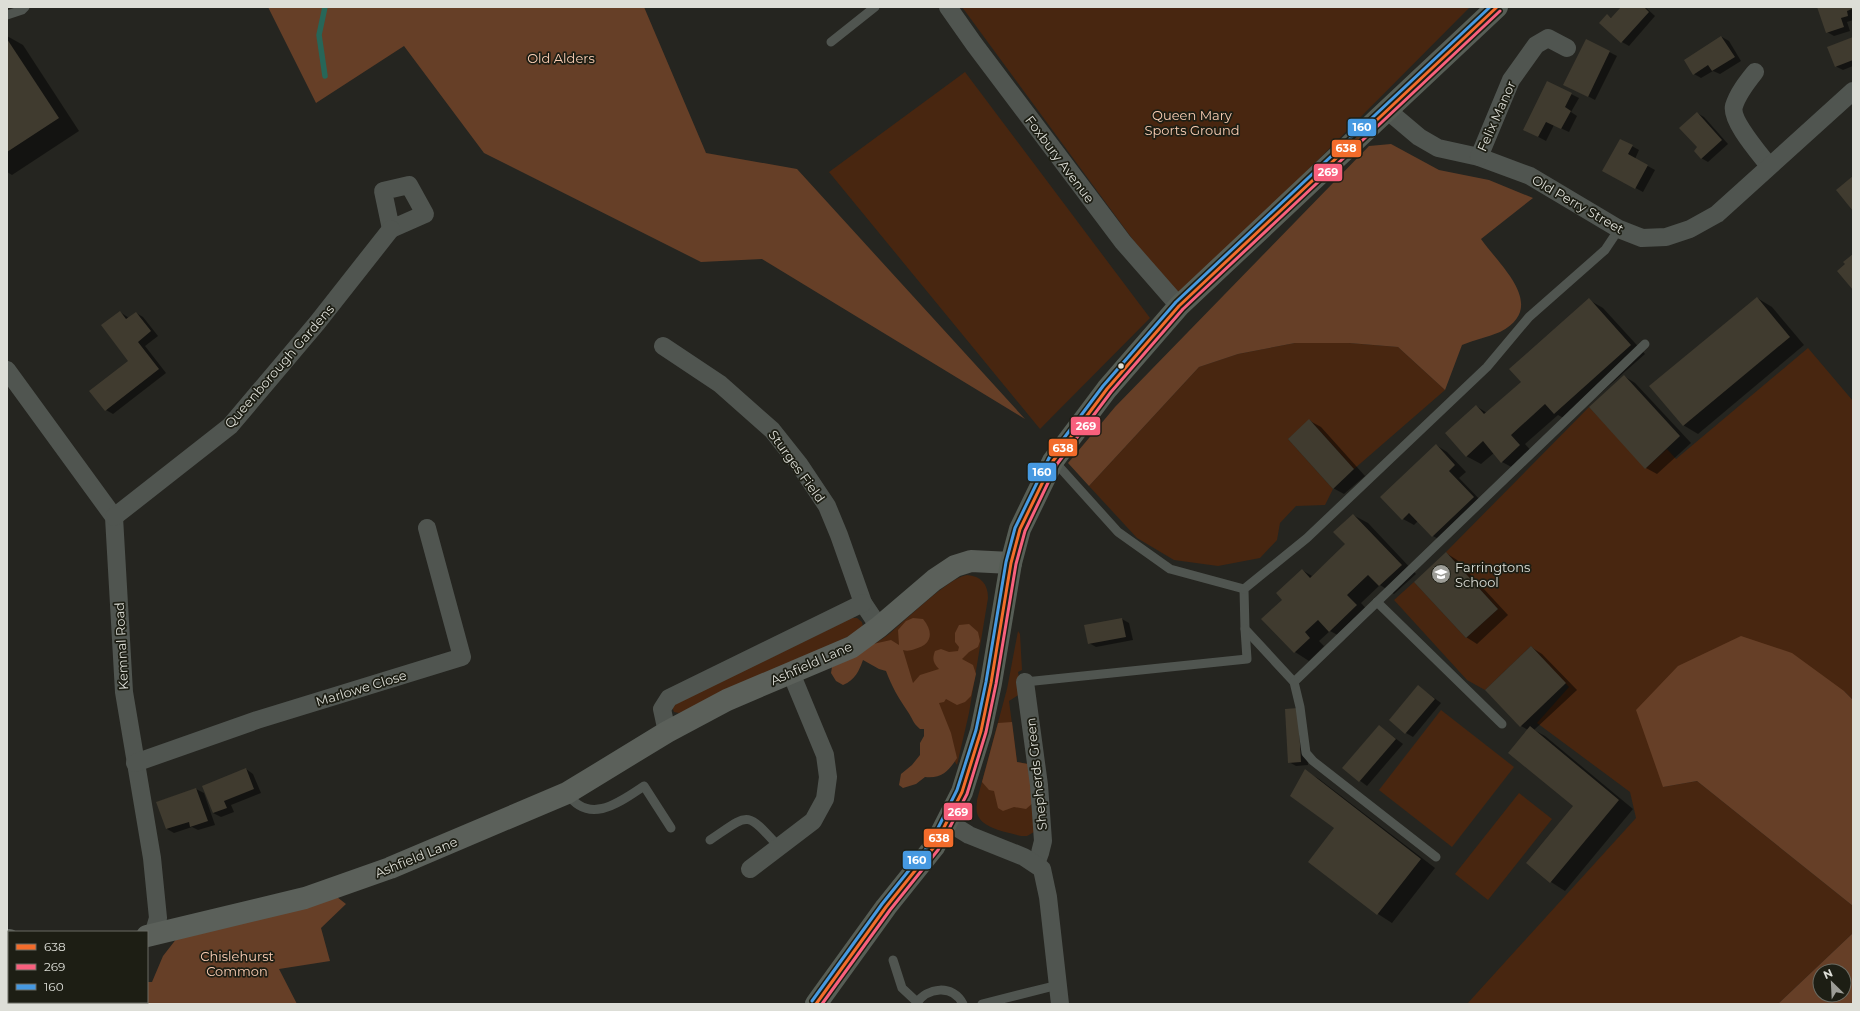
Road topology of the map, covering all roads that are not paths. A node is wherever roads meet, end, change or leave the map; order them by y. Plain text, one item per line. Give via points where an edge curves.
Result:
1 (26, 7) edge
2 (875, 7) edge
3 (948, 7) edge
4 (1497, 7) edge
5 (7, 15) edge
6 (831, 42) dead end
7 (1566, 48) dead end
8 (1755, 72) dead end
9 (1853, 91) edge
10 (1387, 110) junction
11 (1478, 157) junction
12 (1769, 166) junction
13 (391, 229) dead end
14 (1619, 229) junction
15 (1179, 306) junction
16 (1645, 344) dead end
17 (663, 346) dead end
18 (7, 370) edge
19 (1053, 461) junction
20 (114, 517) junction
21 (427, 528) dead end
22 (1011, 563) junction
23 (1244, 589) junction
24 (1377, 602) junction
25 (863, 603) junction
26 (879, 627) junction
27 (1245, 629) junction
28 (791, 673) junction
29 (1025, 682) joint
30 (1294, 682) junction
31 (1502, 724) dead end
32 (667, 732) junction
33 (135, 763) junction
34 (567, 793) junction
35 (948, 822) junction
36 (672, 828) dead end
37 (710, 840) dead end
38 (779, 847) junction
39 (1436, 857) dead end
40 (1036, 864) junction
41 (750, 869) dead end
42 (149, 941) edge
43 (893, 960) dead end
44 (1058, 985) junction
45 (917, 1003) edge
46 (816, 1004) edge
47 (963, 1004) edge
48 (982, 1004) edge
49 (1060, 1004) edge

1 - 5 lane
2 - 6 lane
3 - 15 street, Foxbury Avenue via 1123,242
4 - 10 main road
7 - 11 street, Felix Manor via 1548,38 1536,45 1511,80
8 - 12 street via 1733,108 1736,120
9 - 12 street, Old Perry Street
10 - 11 street, Old Perry Street via 1419,137 1438,148
10 - 15 main road
11 - 14 street, Old Perry Street via 1530,176
12 - 14 street, Old Perry Street via 1717,214 1690,229 1666,237 1642,238
13 - 20 street, Queenborough Gardens via 317,323 230,426
14 - 23 lane via 1605,250 1529,317 1487,367 1307,538
15 - 19 main road via 1107,389
16 - 24 lane
17 - 25 street, Sturges Field via 720,384 772,430 799,464 827,506
18 - 20 street
19 - 22 main road via 1020,529
19 - 23 lane via 1118,532 1170,569
20 - 33 street, Kemnal Road via 124,692
21 - 33 street, Marlowe Close via 462,657 257,720
22 - 26 street, Ashfield Lane via 979,560 964,562 934,580
22 - 35 main road via 977,750
23 - 27 lane
24 - 30 lane
24 - 31 lane
25 - 26 street, Sturges Field
25 - 32 street via 669,698 662,709
26 - 28 street, Ashfield Lane via 852,647
27 - 29 lane via 1247,659
27 - 30 lane
28 - 32 street, Ashfield Lane via 727,700
28 - 38 street via 825,755 828,777 825,799 813,821
29 - 40 street, Shepherds Green via 1039,785 1043,841
30 - 39 lane via 1306,752 1313,761
32 - 34 street, Ashfield Lane
33 - 42 street, Kemnal Road via 158,918
34 - 36 lane via 578,806 597,809 619,803 644,786
34 - 42 street, Ashfield Lane via 383,871 305,898
35 - 40 street via 969,835
35 - 46 main road via 934,847 886,907
37 - 38 lane via 740,820 748,818 756,822
38 - 41 street
40 - 44 street via 1042,869 1045,878
43 - 45 lane via 902,988
44 - 48 lane
44 - 49 street
45 - 47 lane via 928,992 946,990

